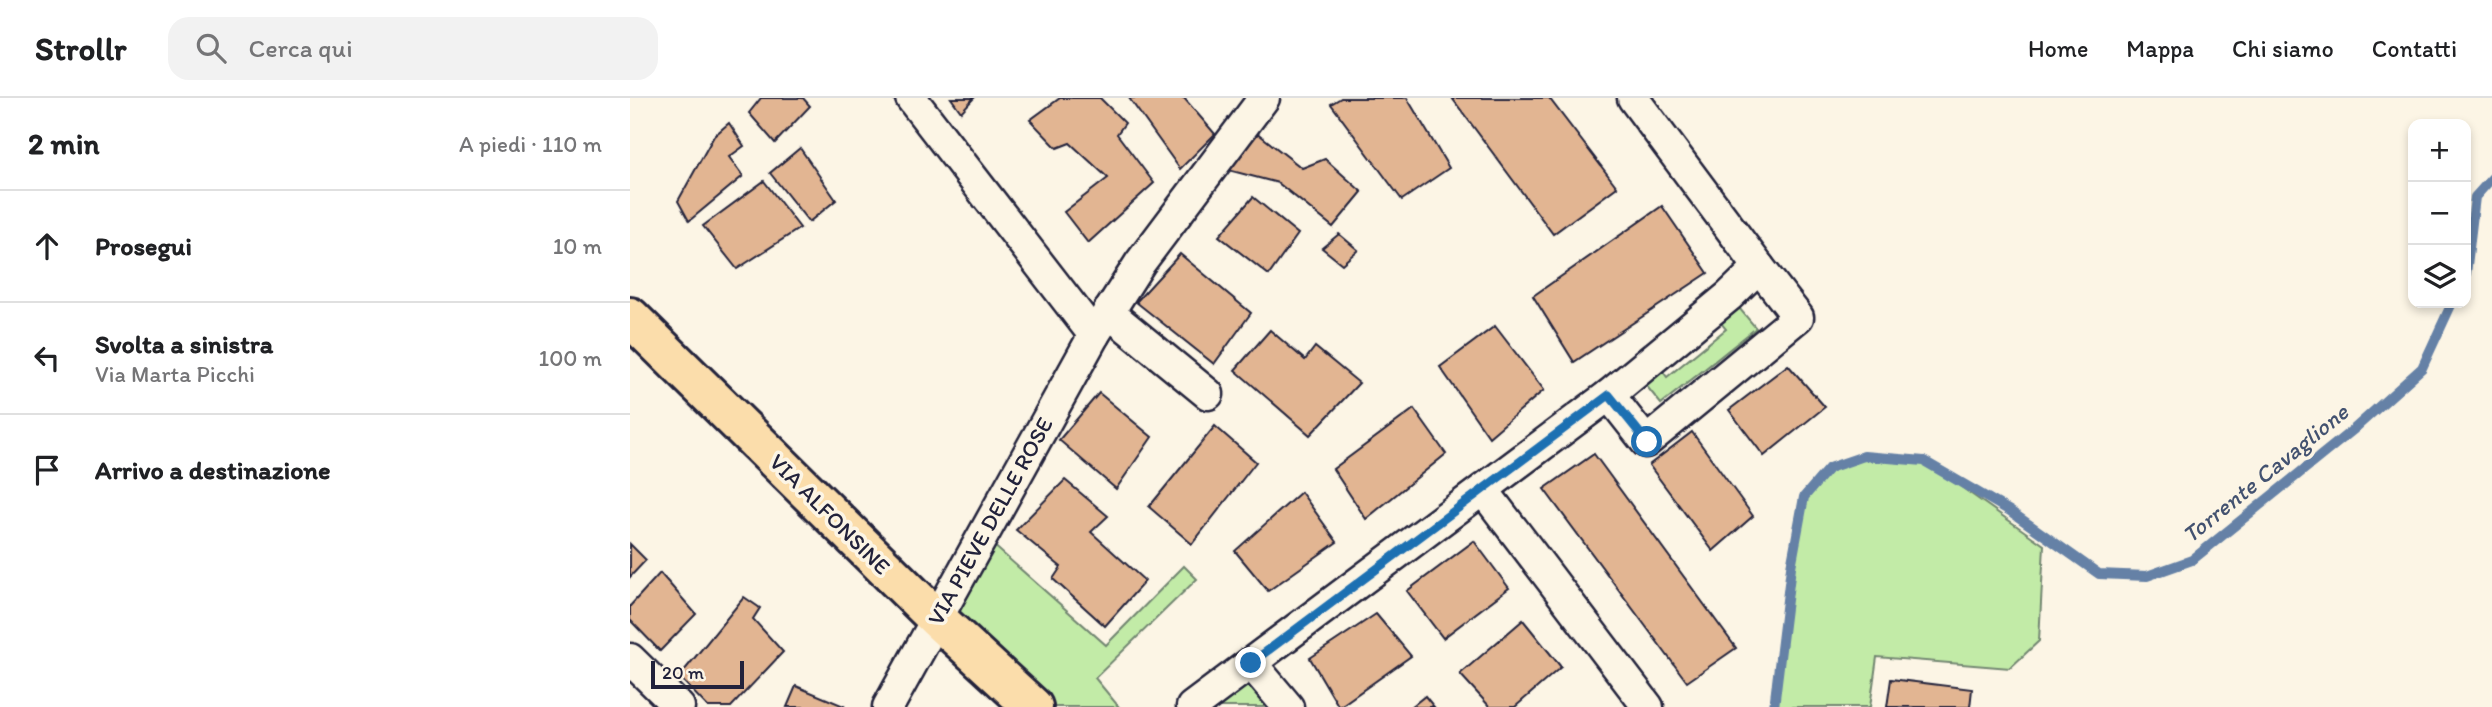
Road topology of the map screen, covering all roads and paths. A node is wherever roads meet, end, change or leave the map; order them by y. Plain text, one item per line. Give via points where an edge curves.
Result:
1 (911, 98) edge
2 (1264, 98) edge
3 (1633, 98) edge
4 (1759, 268) junction
5 (630, 317) edge
6 (1101, 324) junction
7 (1208, 394) dead end
8 (1609, 395) junction
9 (1483, 491) junction
10 (936, 618) junction
11 (630, 659) edge
12 (1251, 663) junction
13 (679, 707) edge
14 (888, 707) edge
15 (1033, 707) edge
16 (1192, 707) edge
17 (1288, 707) edge
18 (1648, 707) edge

1 - 6 street
2 - 6 street, VIA PIEVE DELLE ROSE via 1140,263
3 - 4 street
4 - 8 street
4 - 8 street via 1798,317 1647,442
5 - 10 main road, VIA ALFONSINE
6 - 7 street
6 - 10 street, VIA PIEVE DELLE ROSE
8 - 9 street
9 - 12 street
9 - 18 street
10 - 14 street, VIA PIEVE DELLE ROSE
10 - 15 main road, VIA ALFONSINE
11 - 13 street
12 - 16 street
12 - 17 street

